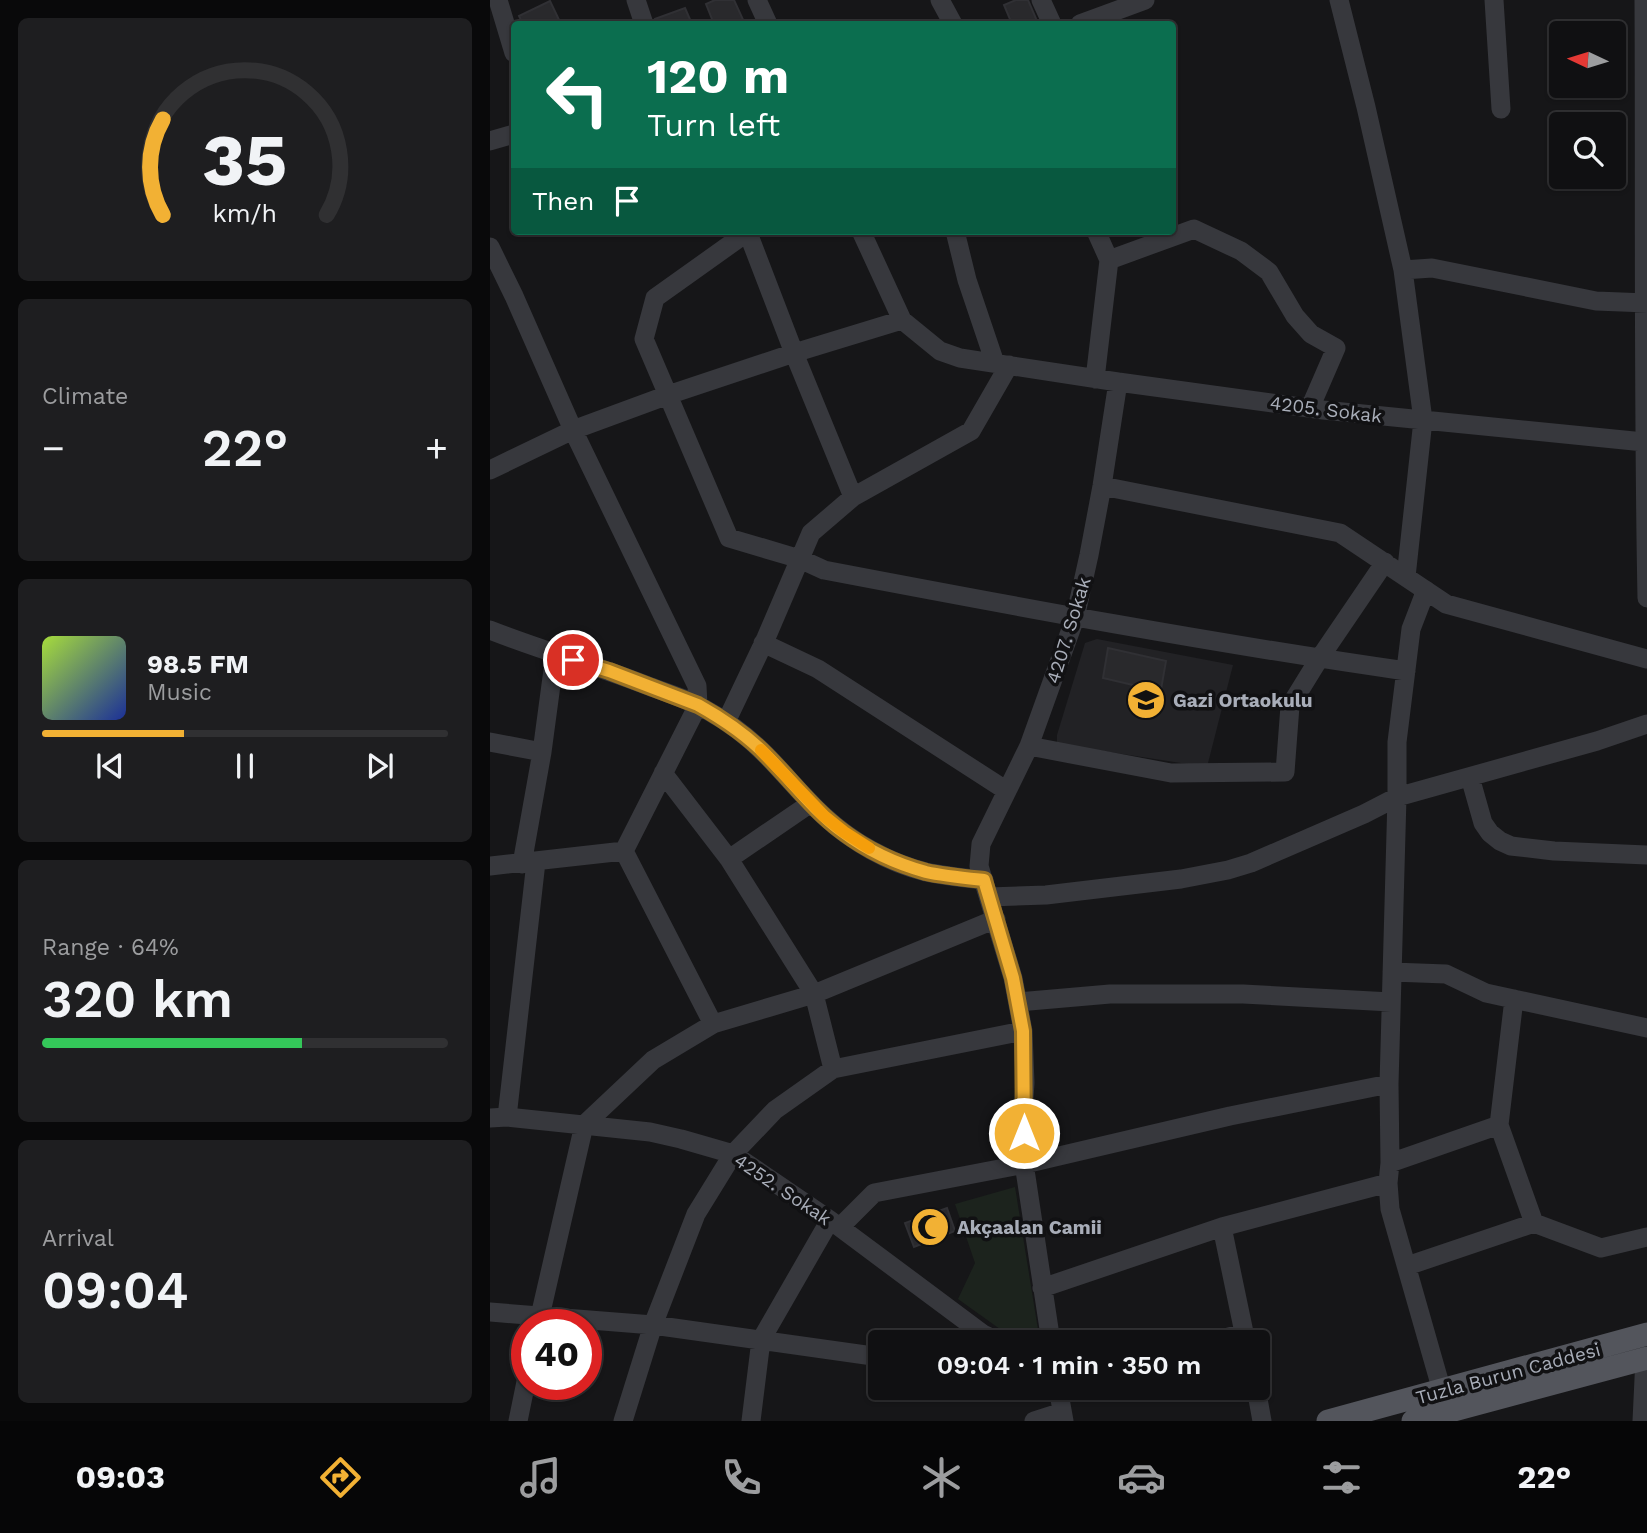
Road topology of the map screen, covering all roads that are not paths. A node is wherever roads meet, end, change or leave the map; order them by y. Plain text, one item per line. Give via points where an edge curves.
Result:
1 (498, 0) edge
2 (636, 0) edge
3 (757, 0) edge
4 (940, 0) edge
5 (1041, 0) edge
6 (1145, 0) edge
7 (1339, 0) edge
8 (1494, 0) edge
9 (1644, 0) edge
10 (643, 21) edge
11 (767, 21) edge
12 (951, 21) edge
13 (1051, 21) edge
14 (1088, 21) edge
15 (511, 43) edge
16 (1502, 109) dead end
17 (511, 135) edge
18 (490, 141) edge
19 (745, 235) edge
20 (750, 235) edge
21 (863, 235) edge
22 (956, 235) edge
23 (1098, 235) edge
24 (490, 247) edge
25 (1110, 260) junction
26 (1403, 270) junction
27 (1646, 302) edge
28 (902, 320) junction
29 (794, 353) junction
30 (1002, 364) junction
31 (1095, 379) junction
32 (1118, 382) junction
33 (668, 395) junction
34 (1310, 408) junction
35 (1423, 420) junction
36 (573, 430) junction
37 (1644, 442) junction
38 (490, 470) edge
39 (1102, 486) junction
40 (853, 497) junction
41 (800, 559) junction
42 (1385, 562) junction
43 (1406, 577) junction
44 (1426, 590) junction
45 (1647, 598) edge
46 (1075, 618) junction
47 (490, 630) edge
48 (763, 643) junction
49 (555, 654) junction
50 (1319, 659) junction
51 (1647, 659) edge
52 (1406, 671) junction
53 (698, 705) junction
54 (726, 722) junction
55 (1647, 724) edge
56 (490, 742) edge
57 (1030, 746) junction
58 (542, 752) junction
59 (663, 773) junction
60 (1470, 777) junction
61 (1007, 791) junction
62 (1397, 797) junction
63 (811, 803) junction
64 (624, 851) junction
65 (1647, 855) edge
66 (729, 859) junction
67 (529, 863) junction
68 (490, 866) edge
69 (984, 881) junction
70 (996, 919) junction
71 (1392, 972) junction
72 (814, 994) junction
73 (1514, 999) junction
74 (1018, 1002) junction
75 (1391, 1002) junction
76 (713, 1024) junction
77 (1647, 1028) edge
78 (1023, 1031) junction
79 (833, 1069) junction
80 (1389, 1084) junction
81 (498, 1118) edge
82 (584, 1125) junction
83 (1499, 1125) junction
84 (733, 1154) junction
85 (1025, 1164) junction
86 (1389, 1173) junction
87 (835, 1223) junction
88 (1534, 1223) junction
89 (1222, 1227) junction
90 (1647, 1237) edge
91 (1407, 1266) junction
92 (1042, 1288) junction
93 (542, 1309) edge
94 (490, 1312) edge
95 (511, 1315) edge
96 (602, 1323) edge
97 (653, 1325) junction
98 (974, 1330) edge
99 (1049, 1330) edge
100 (1243, 1330) edge
101 (1647, 1334) edge
102 (761, 1340) junction
103 (868, 1355) edge
104 (1646, 1358) edge
105 (1442, 1391) junction
106 (522, 1400) edge
107 (1258, 1400) edge
108 (1063, 1417) edge
109 (1334, 1420) edge
110 (517, 1421) edge
111 (623, 1421) edge
112 (751, 1421) edge
113 (1034, 1421) edge
114 (1262, 1421) edge
115 (1413, 1421) edge
116 (1642, 1421) edge

1 - 15 street
2 - 10 street
3 - 11 street
4 - 12 street
5 - 13 street
6 - 14 street
7 - 26 street
8 - 16 street
9 - 27 street
17 - 18 street
19 - 33 street via 655,298 644,339
20 - 29 street
21 - 28 street
22 - 30 street via 967,280
23 - 25 street
24 - 36 street
25 - 31 street
25 - 34 street via 1194,229 1241,251 1269,272 1311,334 1336,348
26 - 27 street via 1432,268 1596,301
26 - 35 street
27 - 37 street
28 - 29 street
28 - 30 street, 4205. Sokak via 940,351
29 - 33 street
29 - 40 street
30 - 31 street, 4205. Sokak
30 - 40 street via 971,431
31 - 32 street, 4205. Sokak
32 - 34 street, 4205. Sokak
32 - 39 street, 4207. Sokak
33 - 36 street
33 - 41 street via 729,538
34 - 35 street, 4205. Sokak
35 - 37 street, 4205. Sokak
35 - 43 street
36 - 38 street
36 - 53 street via 697,686
37 - 45 street
39 - 42 street via 1340,533
39 - 46 street, 4207. Sokak
40 - 41 street via 811,533
41 - 46 street via 824,570
41 - 48 street
42 - 43 street
42 - 50 street
43 - 44 street
44 - 51 street via 1446,604
44 - 52 street via 1411,629
46 - 50 street
46 - 57 street, 4207. Sokak
47 - 49 street
48 - 54 street
48 - 61 street via 818,669
49 - 53 street
49 - 58 street
50 - 52 street
50 - 57 street via 1290,706 1285,772 1171,773
52 - 62 street via 1397,742
53 - 54 street
53 - 59 street
54 - 63 street via 765,754
55 - 60 street
56 - 58 street
57 - 61 street, 4207. Sokak
58 - 67 street
59 - 64 street
59 - 66 street
60 - 62 street
60 - 65 street via 1483,823 1511,846
61 - 69 street, 4207. Sokak via 981,844
62 - 69 street via 1228,870 1046,895
62 - 71 street
63 - 66 street
63 - 69 street via 844,832 899,863
64 - 67 street
64 - 76 street
66 - 72 street
67 - 68 street
67 - 81 street
69 - 70 street
70 - 72 street
70 - 74 street
71 - 73 street via 1446,974 1486,993
71 - 75 street
72 - 76 street
72 - 79 street
73 - 77 street
73 - 83 street
74 - 75 street via 1110,994 1242,994
74 - 78 street
75 - 80 street
76 - 82 street via 653,1060
78 - 79 street
78 - 85 street
79 - 84 street via 775,1110
80 - 85 street
80 - 86 street
81 - 82 street, 4252. Sokak
82 - 84 street, 4252. Sokak via 671,1136
82 - 93 street
83 - 86 street
83 - 88 street
84 - 87 street, 4252. Sokak
84 - 97 street via 696,1214
85 - 87 street via 874,1193
85 - 92 street
86 - 89 street
86 - 91 street via 1390,1209
87 - 98 street, 4252. Sokak
87 - 102 street
88 - 90 street via 1601,1248
88 - 91 street
89 - 92 street
89 - 100 street
91 - 105 street
92 - 99 street
94 - 95 street
96 - 97 street
97 - 102 street
97 - 111 street
101 - 105 main road, Tuzla Burun Caddesi
102 - 103 street
102 - 112 street
104 - 115 main road, Tuzla Burun Caddesi
104 - 116 street
105 - 109 main road, Tuzla Burun Caddesi
106 - 110 street
107 - 114 street
108 - 113 street

